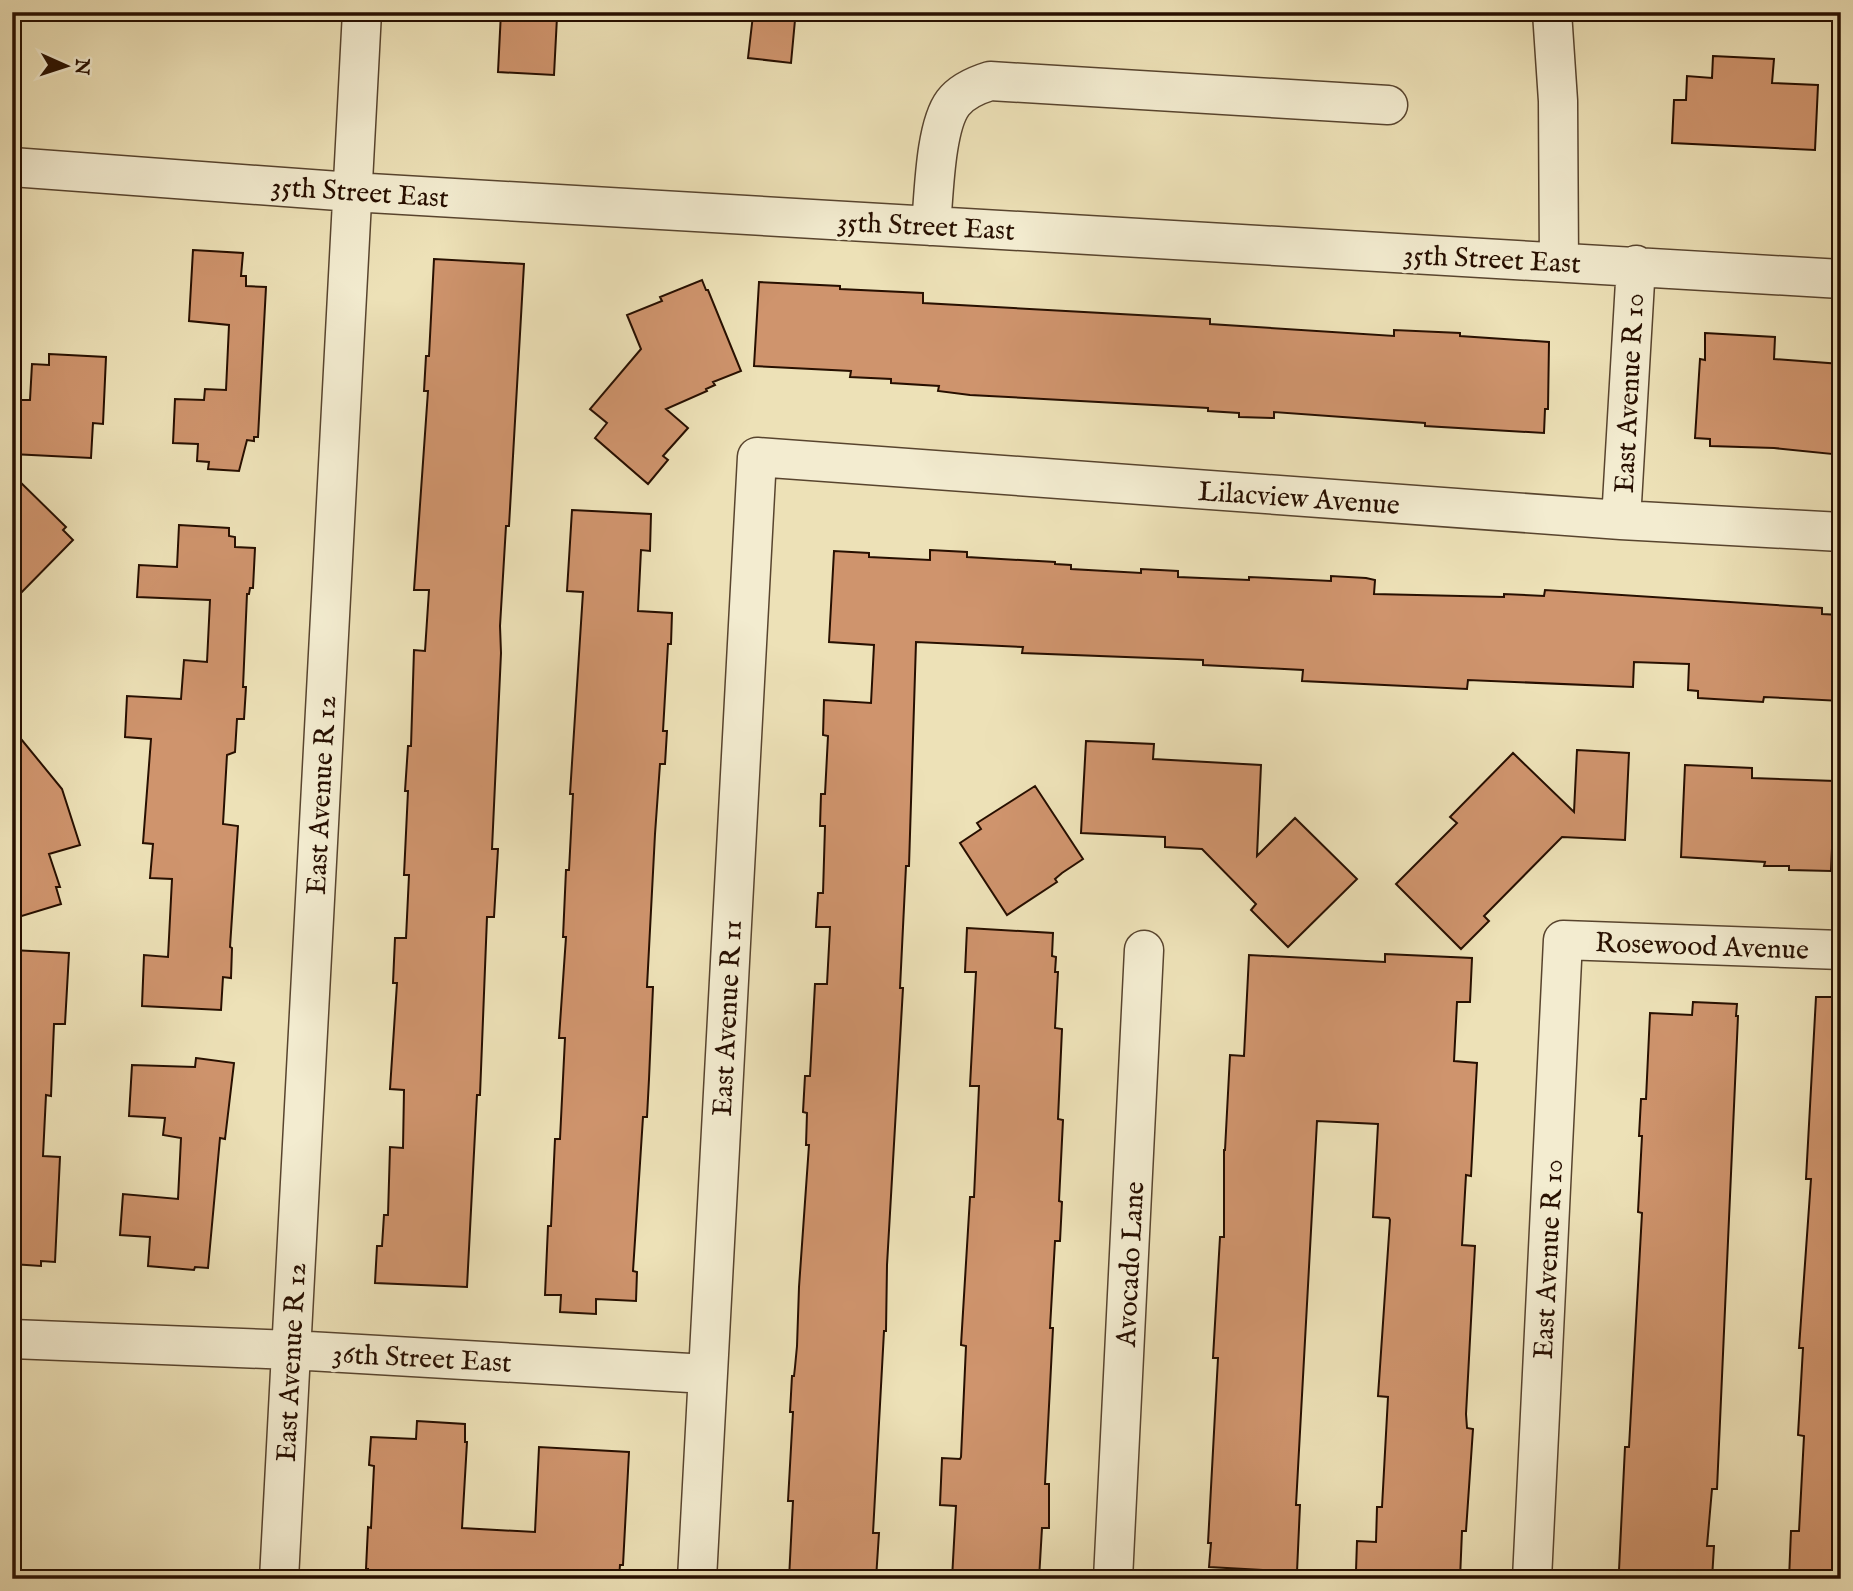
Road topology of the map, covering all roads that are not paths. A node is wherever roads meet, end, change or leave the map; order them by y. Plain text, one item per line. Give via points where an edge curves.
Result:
1 (362, 12) edge
2 (1552, 12) edge
3 (1388, 105) dead end
4 (12, 167) edge
5 (352, 192) junction
6 (930, 226) junction
7 (1559, 262) junction
8 (1636, 265) junction
9 (1841, 279) edge
10 (757, 457) joint
11 (1621, 520) junction
12 (1841, 532) edge
13 (1563, 940) joint
14 (1144, 950) dead end
15 (1841, 950) edge
16 (12, 1339) edge
17 (291, 1350) junction
18 (707, 1374) junction
19 (279, 1579) edge
20 (697, 1579) edge
21 (1113, 1579) edge
22 (1532, 1579) edge

1 - 5 street, East Avenue R 12
2 - 7 street via 1558,100
3 - 6 street via 990,81 954,102 942,126
4 - 5 street, 35th Street East
5 - 6 street, 35th Street East
5 - 17 street, East Avenue R 12
6 - 7 street, 35th Street East
7 - 8 street, 35th Street East
8 - 9 street, 35th Street East
8 - 11 street, East Avenue R 10
10 - 11 street, Lilacview Avenue
10 - 18 street, East Avenue R 11
11 - 12 street, Lilacview Avenue
13 - 15 street, Rosewood Avenue
13 - 22 street, East Avenue R 10
14 - 21 street, Avocado Lane
16 - 17 street, 36th Street East
17 - 18 street, 36th Street East
17 - 19 street, East Avenue R 12
18 - 20 street, East Avenue R 11

